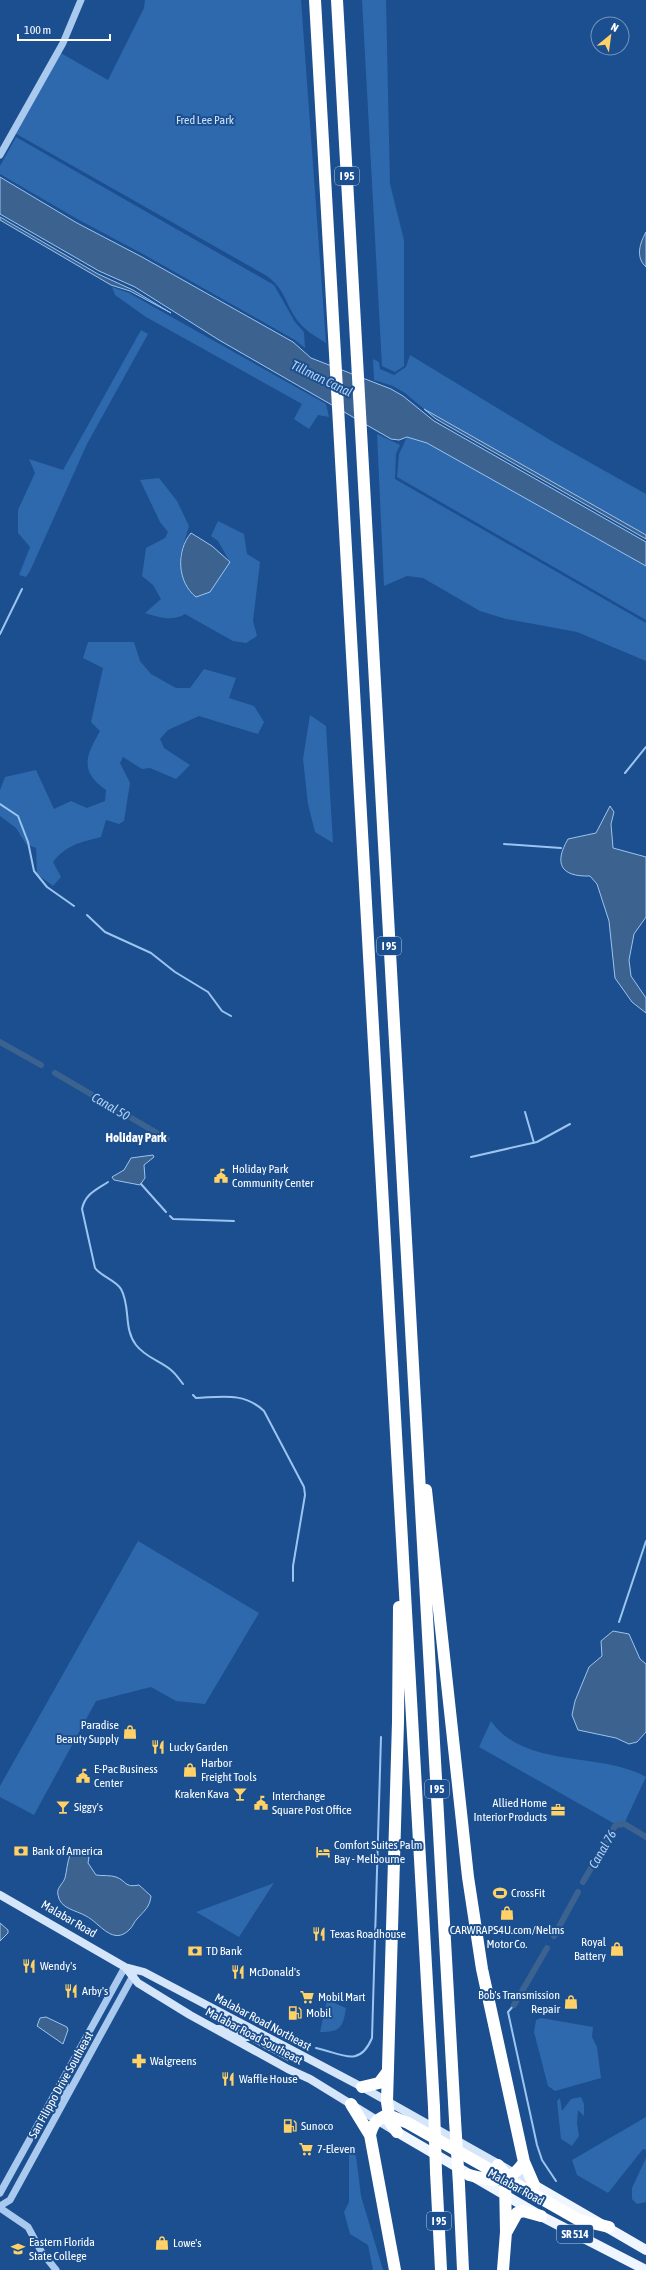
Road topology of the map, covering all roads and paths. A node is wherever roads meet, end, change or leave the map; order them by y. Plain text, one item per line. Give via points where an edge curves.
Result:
1 (81, 0) edge
2 (315, 0) edge
3 (337, 0) edge
4 (0, 155) edge
5 (418, 1457) junction
6 (403, 1566) junction
7 (0, 1895) edge
8 (126, 1967) junction
9 (134, 1973) junction
10 (245, 2026) junction
11 (215, 2029) junction
12 (229, 2037) junction
13 (298, 2054) junction
14 (67, 2071) junction
15 (388, 2071) junction
16 (362, 2087) junction
17 (56, 2091) junction
18 (64, 2101) junction
19 (387, 2102) junction
20 (351, 2104) junction
21 (58, 2113) junction
22 (388, 2115) junction
23 (376, 2120) junction
24 (397, 2132) junction
25 (370, 2135) junction
26 (524, 2162) junction
27 (498, 2165) joint
28 (469, 2175) junction
29 (510, 2177) junction
30 (534, 2185) junction
31 (0, 2193) edge
32 (505, 2196) junction
33 (0, 2207) edge
34 (541, 2216) junction
35 (609, 2227) junction
36 (506, 2232) junction
37 (646, 2250) edge
38 (56, 2270) edge
39 (395, 2270) edge
40 (441, 2270) edge
41 (464, 2270) edge
42 (503, 2270) edge
43 (646, 2270) edge

1 - 4 street via 63,43
2 - 6 highway, I 95
3 - 5 highway, I 95
5 - 26 highway via 429,1500 468,1877 488,2000
5 - 41 highway, I 95, bridge
6 - 15 highway via 399,1605
6 - 40 highway, I 95, bridge
7 - 8 main road, Malabar Road
8 - 9 main road, Malabar Road Southeast
8 - 14 street, San Filippo Drive Southeast
9 - 10 main road, Malabar Road Northeast
9 - 11 main road, Malabar Road Southeast via 138,1983
9 - 18 street, San Filippo Drive Southeast
10 - 11 main road via 239,2031
10 - 13 main road, Malabar Road Northeast
11 - 12 main road, Malabar Road Southeast
12 - 13 main road via 252,2037 288,2057
12 - 20 main road, Malabar Road Southeast / SR 514
13 - 16 main road, Malabar Road Northeast
14 - 17 street, San Filippo Drive Southeast
14 - 18 street
15 - 16 highway via 380,2083
15 - 19 highway
16 - 19 main road, Malabar Road Northeast
17 - 21 street
17 - 31 street, San Filippo Drive Southeast
18 - 21 street, San Filippo Drive Southeast
19 - 22 highway
19 - 27 main road, Malabar Road
20 - 23 main road, Malabar Road Southeast / SR 514
20 - 25 highway
21 - 33 street, San Filippo Drive Southeast via 10,2200
22 - 23 highway
22 - 24 highway via 392,2127
22 - 29 highway
23 - 24 main road, Malabar Road / SR 514
23 - 25 highway
24 - 28 main road, Malabar Road / SR 514
25 - 39 highway
26 - 29 highway
26 - 30 highway
27 - 29 highway
28 - 29 highway via 492,2181
28 - 32 main road, Malabar Road / SR 514
29 - 30 main road, Malabar Road / SR 514
29 - 32 highway
29 - 35 highway via 579,2220
30 - 35 main road, Malabar Road / SR 514
32 - 34 main road, Malabar Road / SR 514
32 - 36 highway
33 - 38 street via 28,2227 41,2251
34 - 36 highway via 523,2211 517,2213
34 - 43 main road, Malabar Road / SR 514
35 - 37 main road, Malabar Road / SR 514
36 - 42 highway

